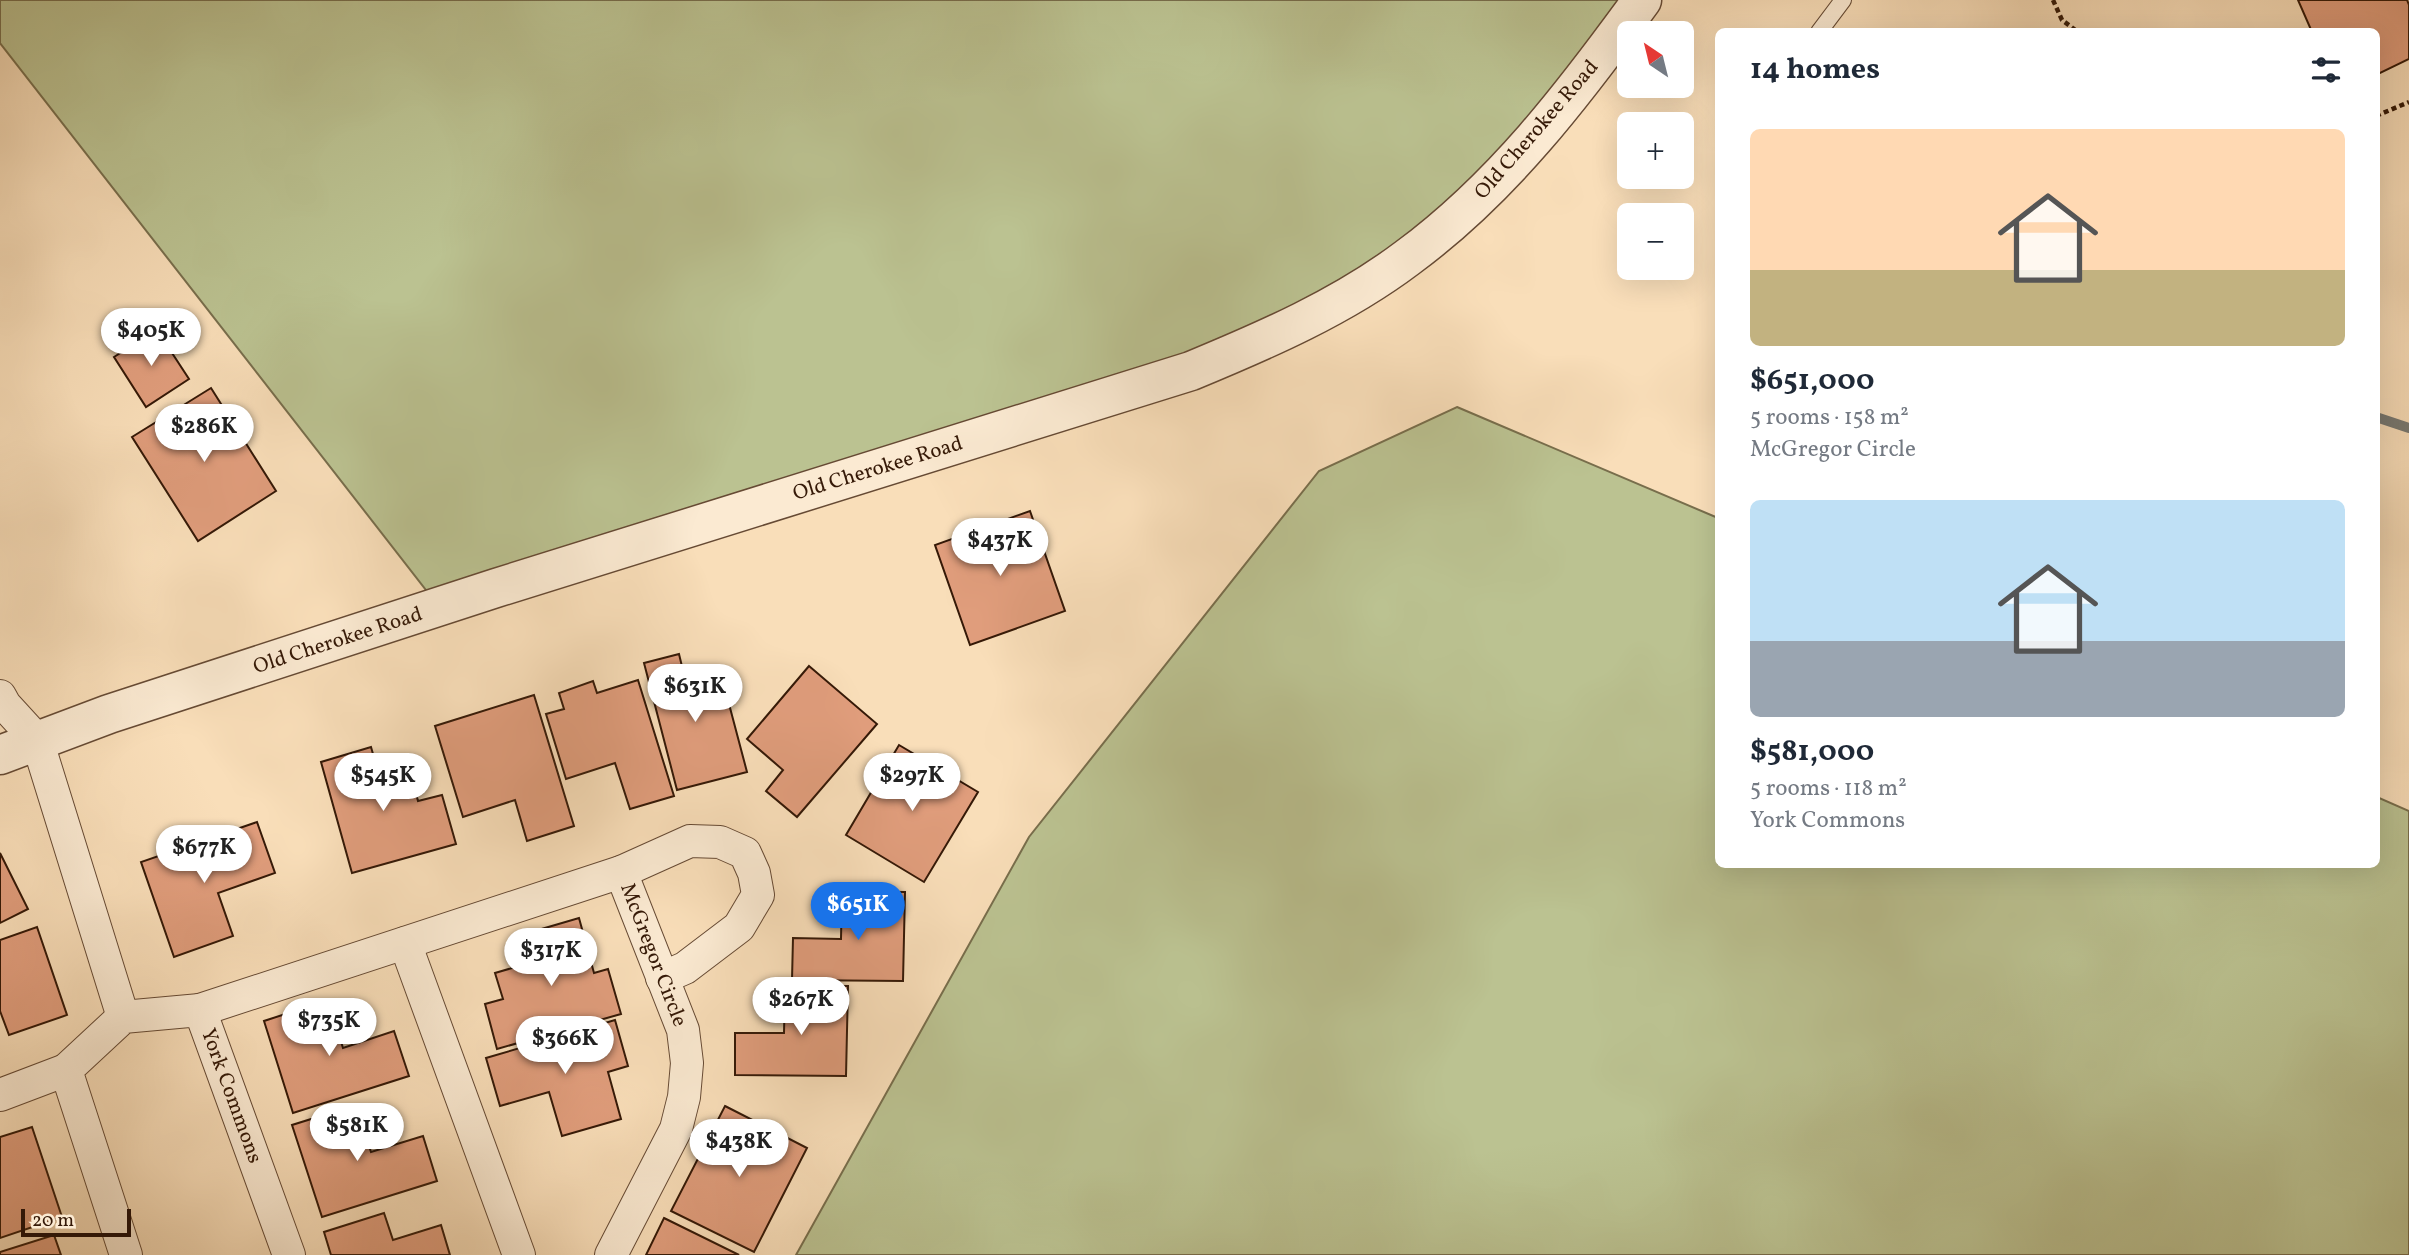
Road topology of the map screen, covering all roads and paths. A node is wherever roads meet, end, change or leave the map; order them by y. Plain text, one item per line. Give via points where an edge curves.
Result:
1 (1642, 0) edge
2 (1843, 0) edge
3 (2053, 0) edge
4 (1822, 28) edge
5 (2073, 28) edge
6 (2409, 102) edge
7 (2380, 114) edge
8 (0, 696) edge
9 (37, 740) junction
10 (0, 755) edge
11 (621, 872) junction
12 (405, 943) junction
13 (662, 978) junction
14 (200, 1010) junction
15 (123, 1017) junction
16 (66, 1070) junction
17 (0, 1095) edge
18 (126, 1255) edge
19 (289, 1255) edge
20 (519, 1255) edge
21 (611, 1255) edge

1 - 9 street, Old Cherokee Road via 1522,154 1463,213 1406,259 1345,299 1259,343 1191,371 496,588
2 - 4 lane
3 - 5 path via 2062,20
6 - 7 path
8 - 9 street
9 - 10 street, Old Cherokee Road
9 - 15 street
11 - 12 street, McGregor Circle
11 - 13 street, McGregor Circle
11 - 13 street via 690,841 720,842 745,853 754,873 758,895 739,927 685,968
12 - 14 street, McGregor Circle
12 - 20 street
13 - 21 street, McGregor Circle via 683,1030 687,1063 684,1097 662,1160
14 - 15 street, York Commons
14 - 19 street, York Commons
15 - 16 street
16 - 17 street
16 - 18 street

